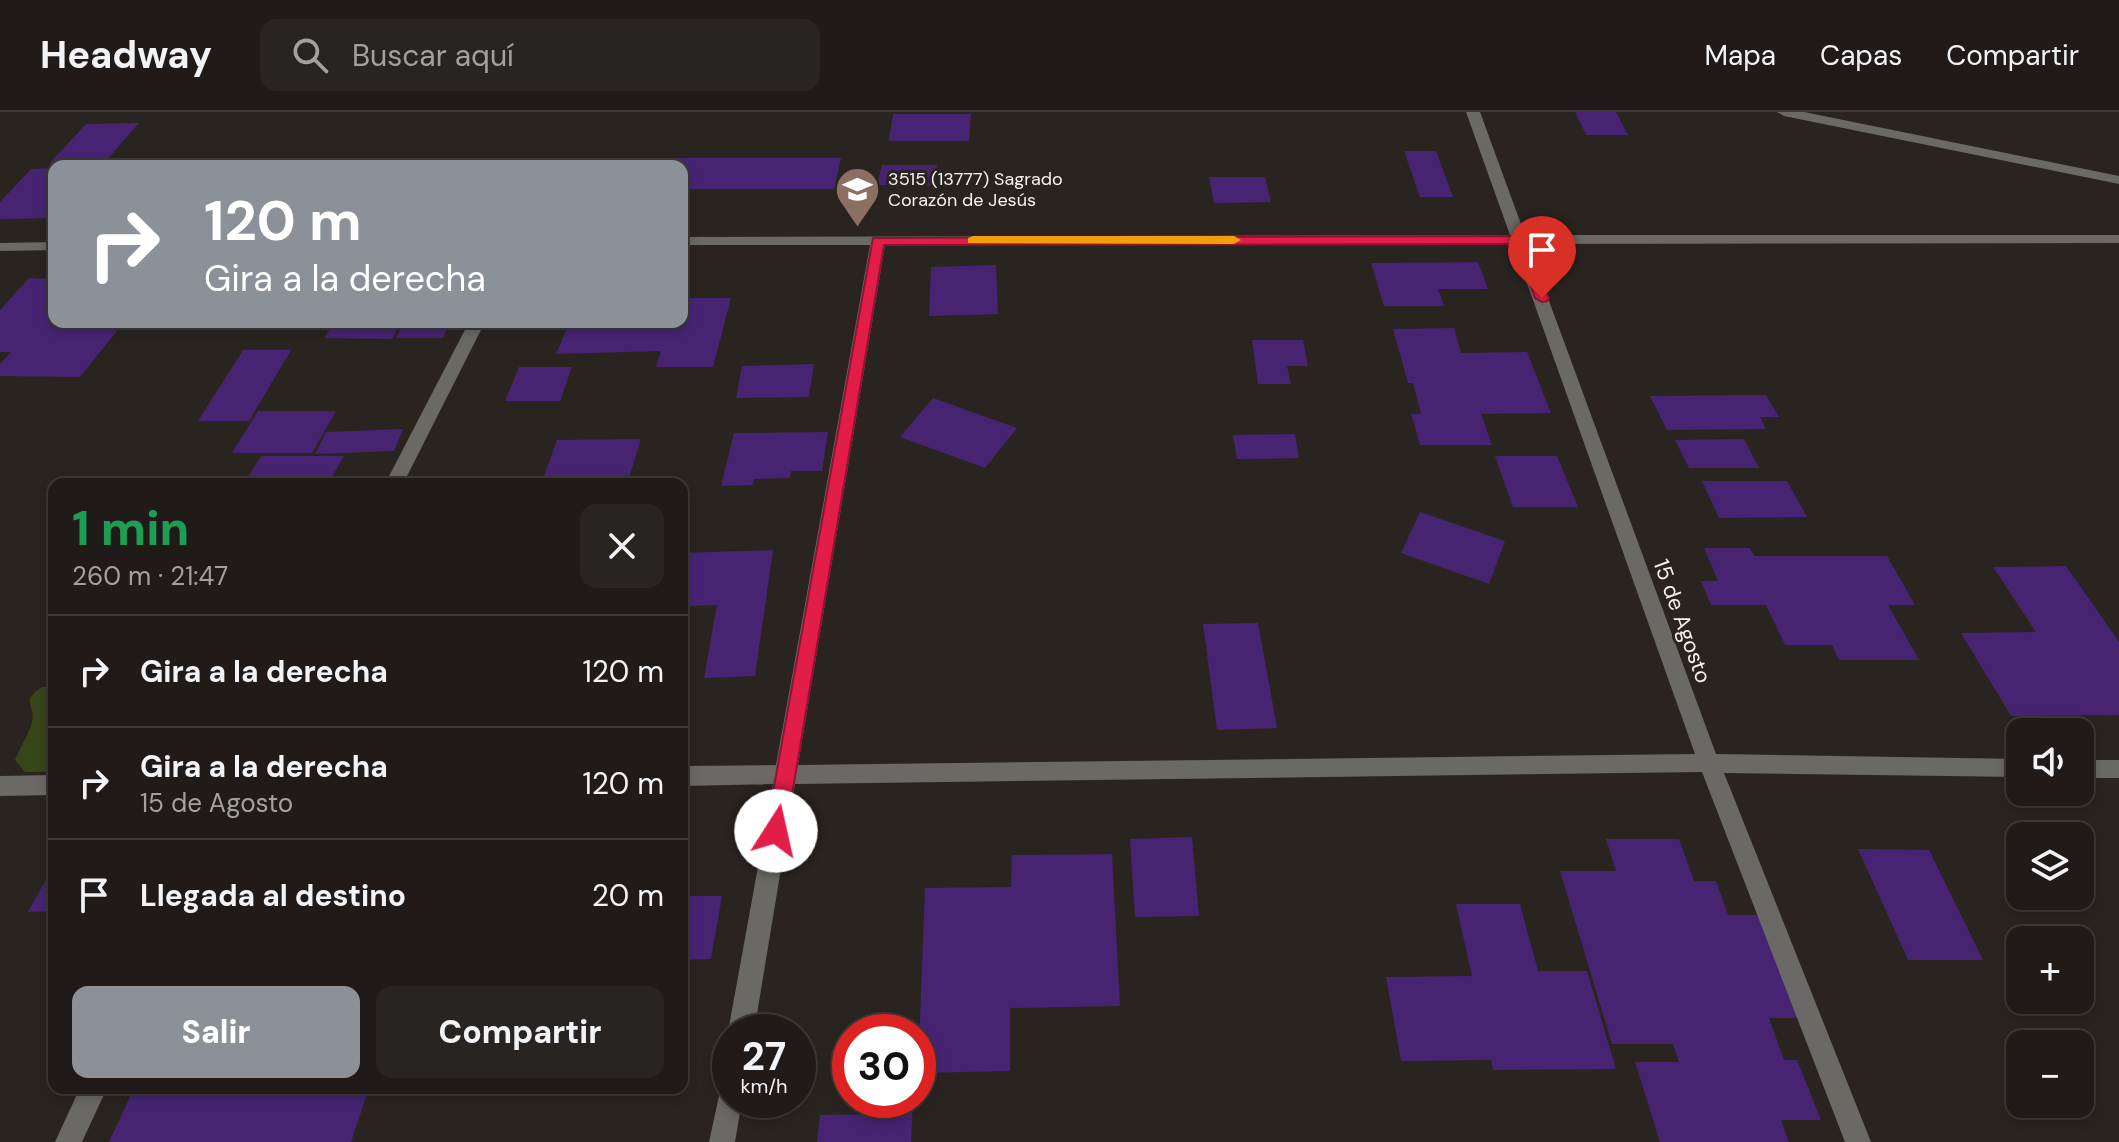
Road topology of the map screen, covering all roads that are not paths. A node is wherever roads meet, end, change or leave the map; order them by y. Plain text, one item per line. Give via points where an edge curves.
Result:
1 (1473, 112) edge
2 (1784, 112) edge
3 (2119, 180) edge
4 (2119, 239) edge
5 (1521, 240) junction
6 (688, 241) edge
7 (878, 241) junction
8 (48, 246) edge
9 (0, 247) edge
10 (474, 328) edge
11 (397, 478) edge
12 (1709, 763) junction
13 (2006, 768) edge
14 (2094, 769) edge
15 (2119, 769) edge
16 (786, 774) junction
17 (688, 776) edge
18 (48, 785) edge
19 (0, 786) edge
20 (744, 1014) edge
21 (91, 1094) edge
22 (726, 1118) edge
23 (68, 1142) edge
24 (722, 1142) edge
25 (1858, 1142) edge

1 - 5 street, 15 de Agosto
2 - 3 street
4 - 5 street
5 - 7 street
5 - 12 street, 15 de Agosto
6 - 7 street
7 - 16 street
8 - 9 street
10 - 11 street
12 - 13 street
12 - 16 street
12 - 25 street, 15 de Agosto
14 - 15 street
16 - 17 street
16 - 20 street
18 - 19 street
21 - 23 street
22 - 24 street

